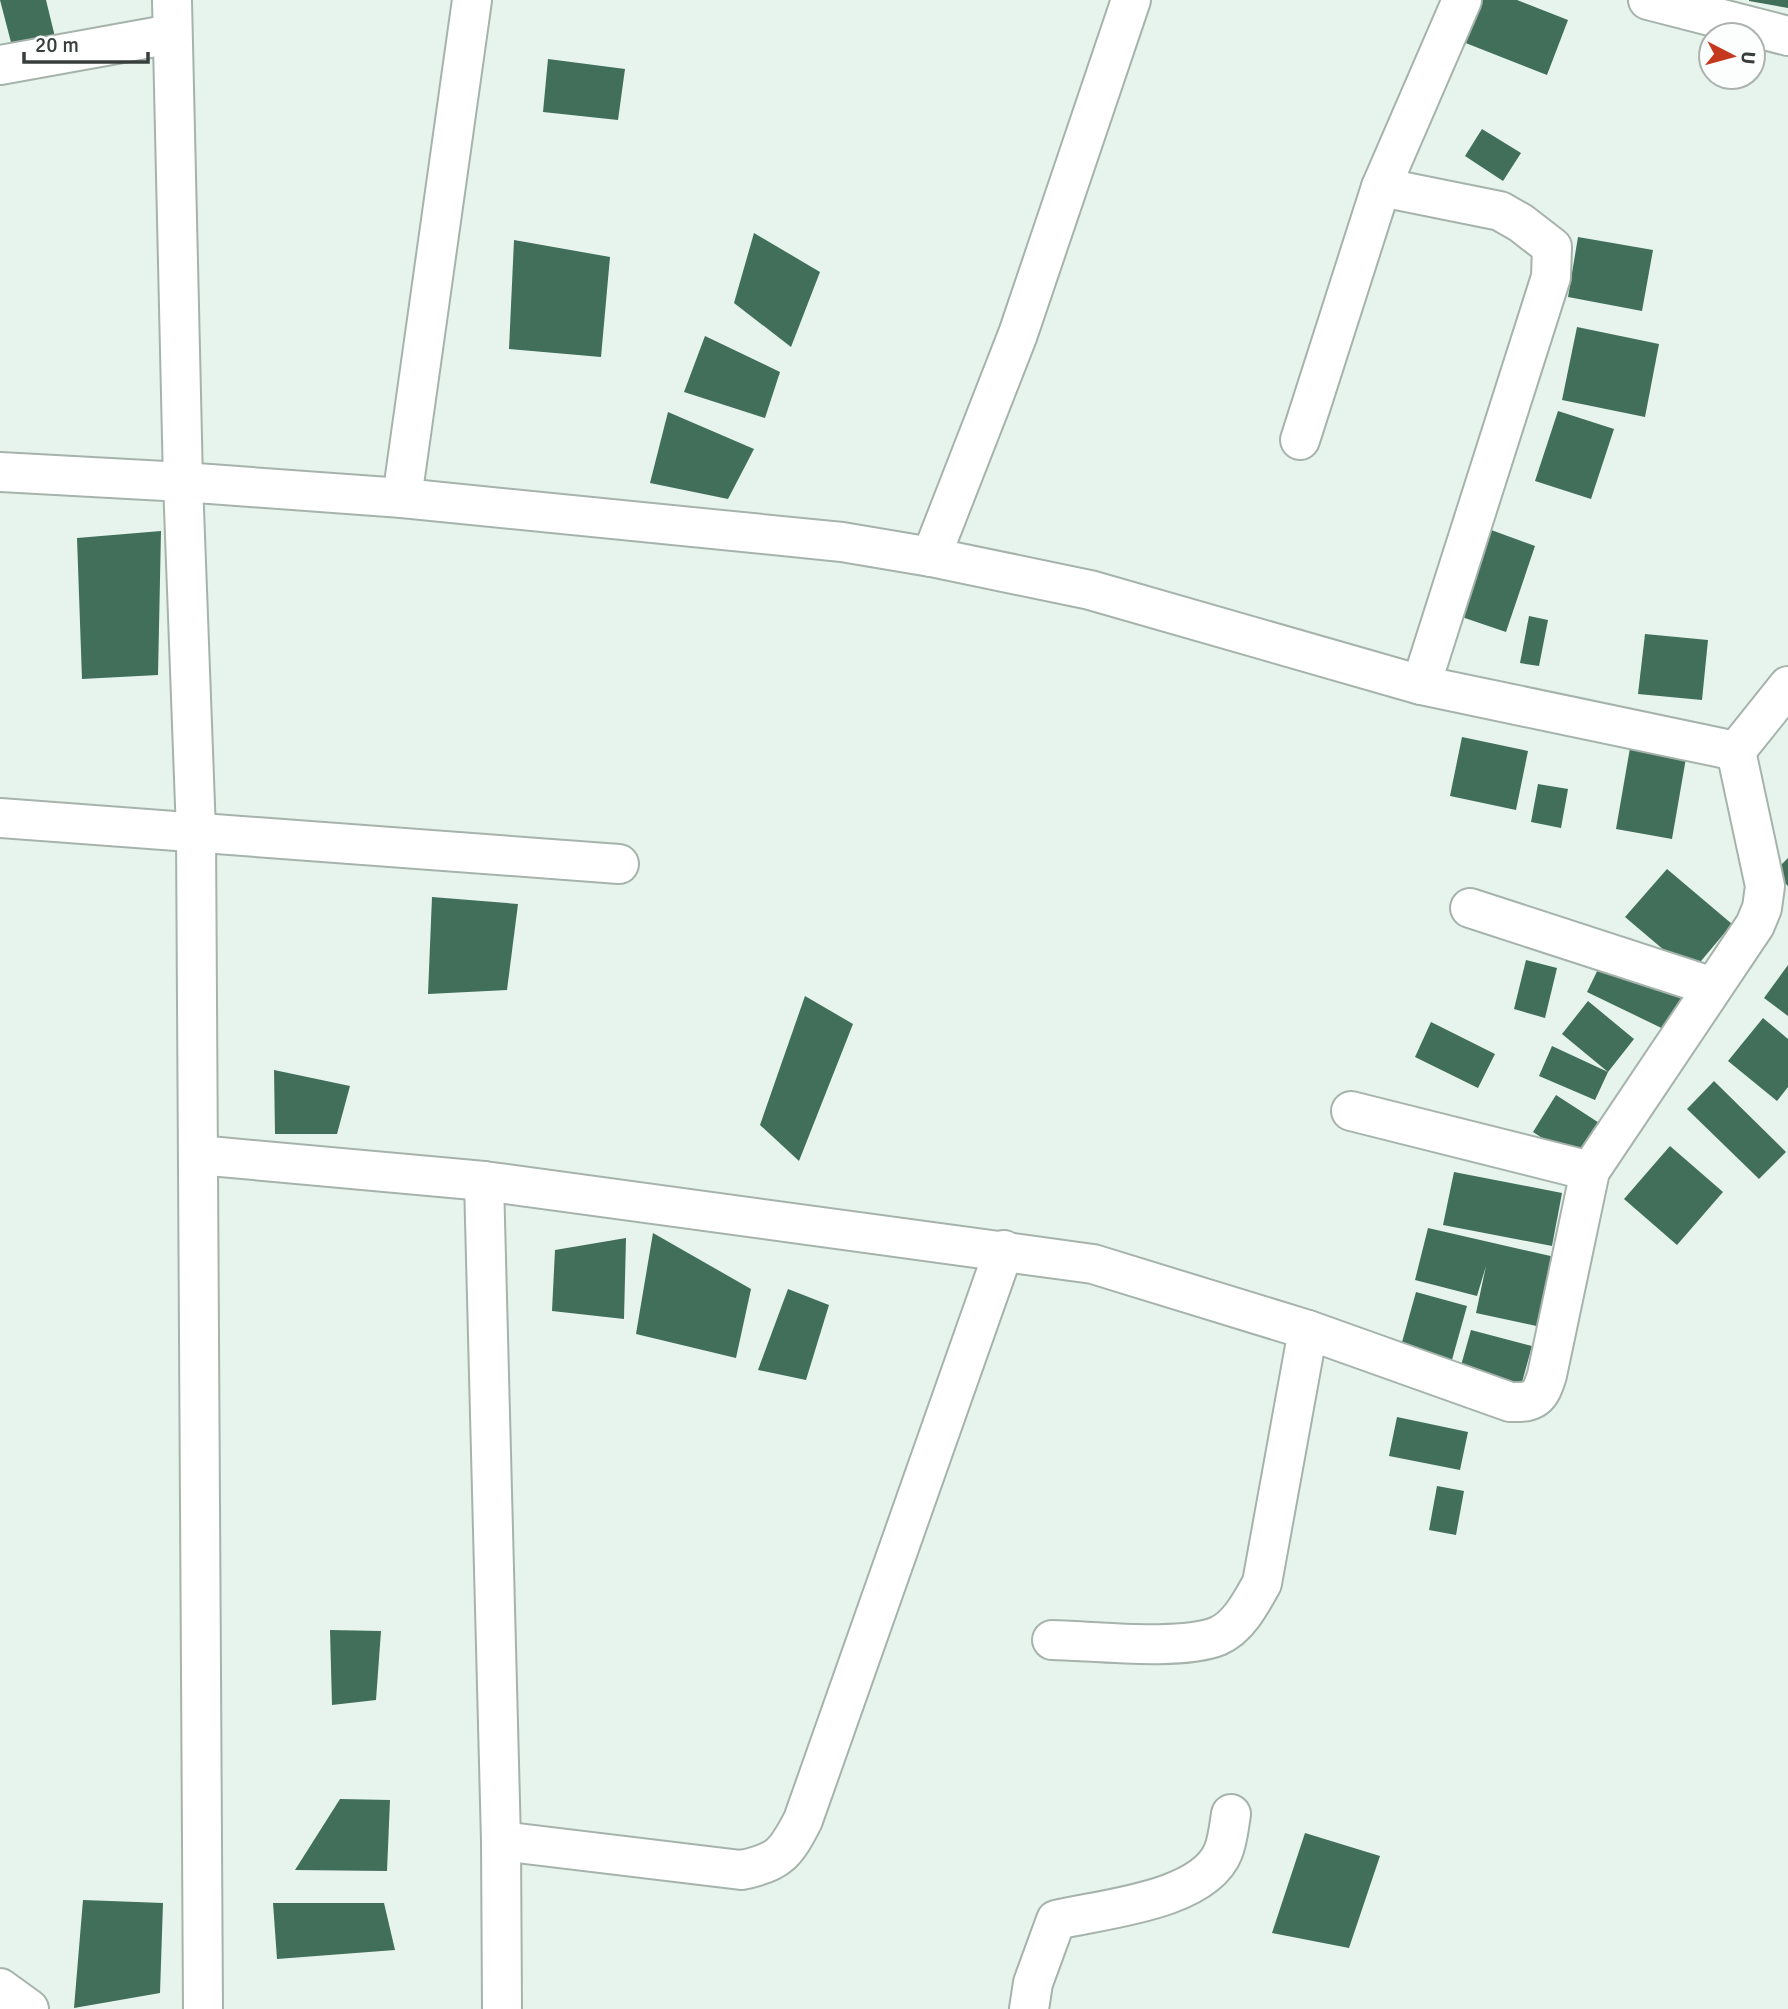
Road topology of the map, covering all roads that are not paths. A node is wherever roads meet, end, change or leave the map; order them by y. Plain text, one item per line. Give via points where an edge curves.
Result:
1 (472, 0) edge
2 (1131, 0) edge
3 (1462, 0) edge
4 (1661, 2) edge
5 (172, 17) edge
6 (1788, 36) edge
7 (0, 65) edge
8 (1381, 187) junction
9 (1300, 440) dead end
10 (0, 472) edge
11 (183, 481) junction
12 (402, 498) junction
13 (931, 556) junction
14 (1421, 685) junction
15 (1788, 687) edge
16 (1736, 751) junction
17 (0, 818) edge
18 (196, 832) junction
19 (619, 864) dead end
20 (1470, 908) dead end
21 (1775, 914) edge
22 (1713, 987) junction
23 (1351, 1111) dead end
24 (198, 1156) junction
25 (1590, 1171) junction
26 (484, 1181) junction
27 (1004, 1250) junction
28 (1308, 1330) junction
29 (1052, 1640) dead end
30 (1231, 1814) dead end
31 (501, 1841) junction
32 (0, 1988) edge
33 (29, 2009) edge
34 (203, 2009) edge
35 (502, 2009) edge
36 (1029, 2009) edge

1 - 12 street
2 - 13 street via 1018,334
3 - 8 street
4 - 6 street
5 - 7 street
5 - 11 street
8 - 9 street
8 - 14 street via 1500,211 1552,247 1550,277
10 - 11 street
11 - 12 street
11 - 18 street
12 - 13 street via 842,542
13 - 14 street via 1090,590
14 - 16 street
15 - 16 street
16 - 21 street
17 - 18 street
18 - 19 street
18 - 24 street
20 - 22 street
21 - 22 street via 1755,925
22 - 25 street
23 - 25 street
24 - 26 street
24 - 34 street
25 - 28 street via 1547,1375 1535,1399 1510,1402
26 - 27 street
26 - 31 street
27 - 28 street via 1093,1264
27 - 31 street via 790,1846 767,1866 741,1870
28 - 29 street via 1262,1583 1247,1611 1219,1636 1179,1644
30 - 36 street via 1223,1853 1205,1875 1170,1894 1056,1920 1033,1983
31 - 35 street
32 - 33 street

